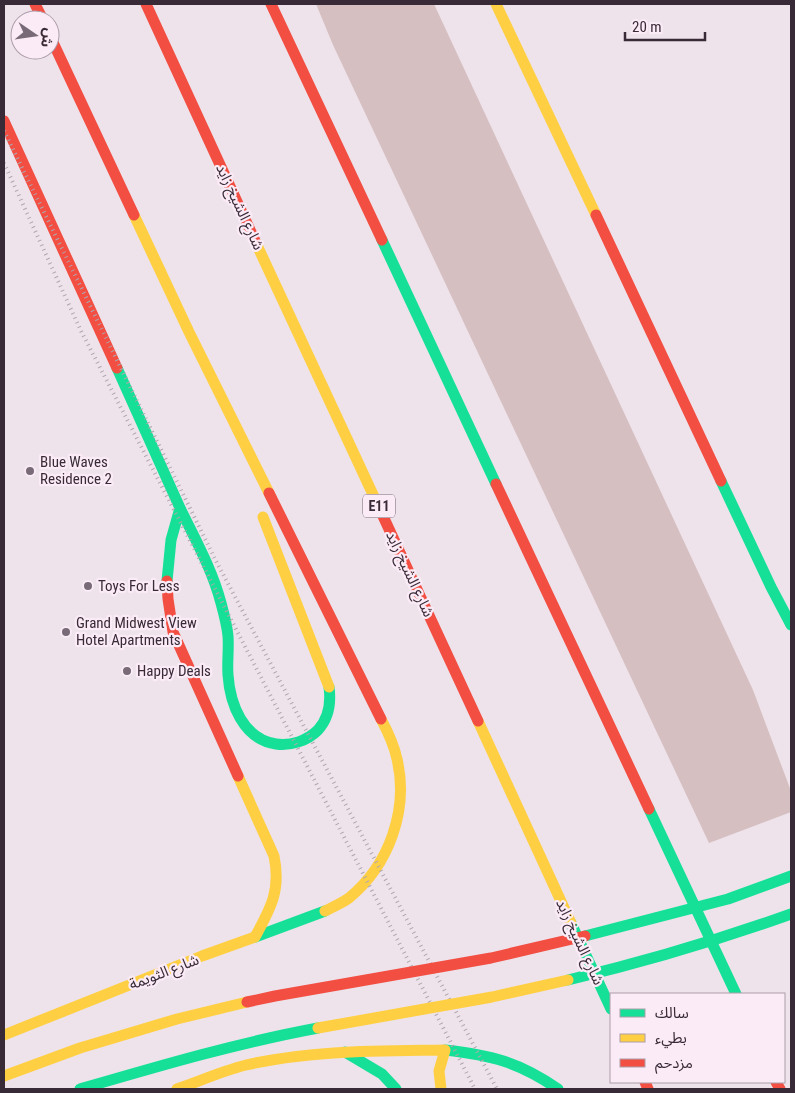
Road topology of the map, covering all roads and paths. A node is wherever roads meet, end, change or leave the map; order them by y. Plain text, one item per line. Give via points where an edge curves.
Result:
1 (146, 4) edge
2 (271, 4) edge
3 (496, 4) edge
4 (60, 57) edge
5 (4, 121) edge
6 (189, 332) junction
7 (241, 462) dead end
8 (180, 508) junction
9 (259, 508) dead end
10 (790, 629) edge
11 (791, 876) edge
12 (791, 914) edge
13 (256, 937) junction
14 (736, 993) edge
15 (610, 1007) edge
16 (4, 1035) edge
17 (445, 1050) junction
18 (344, 1051) junction
19 (4, 1076) edge
20 (80, 1089) edge
21 (177, 1089) edge
22 (396, 1089) edge
23 (441, 1089) edge
24 (558, 1089) edge

1 - 15 main road, شارع الشيخ زايد / E11
2 - 14 main road
3 - 10 main road
4 - 6 main road
5 - 8 main road
6 - 7 main road
6 - 13 main road, شارع الثويمة via 390,739 398,763 401,788 393,838 366,882 347,899 324,911
8 - 9 main road via 220,598 228,637 231,698 239,717 258,738 271,744 286,745 312,736 322,725 331,698 329,684
8 - 13 main road via 172,532 166,582 173,632 277,867 275,899
11 - 19 main road, bridge via 728,899 622,928 491,958 275,996 177,1019 80,1048
12 - 20 main road, bridge via 632,965 492,997 285,1034 188,1057
13 - 16 main road, شارع الثويمة
17 - 18 main road
17 - 23 main road via 439,1071
17 - 24 main road via 509,1060
18 - 21 main road via 244,1066
18 - 22 main road via 377,1070

